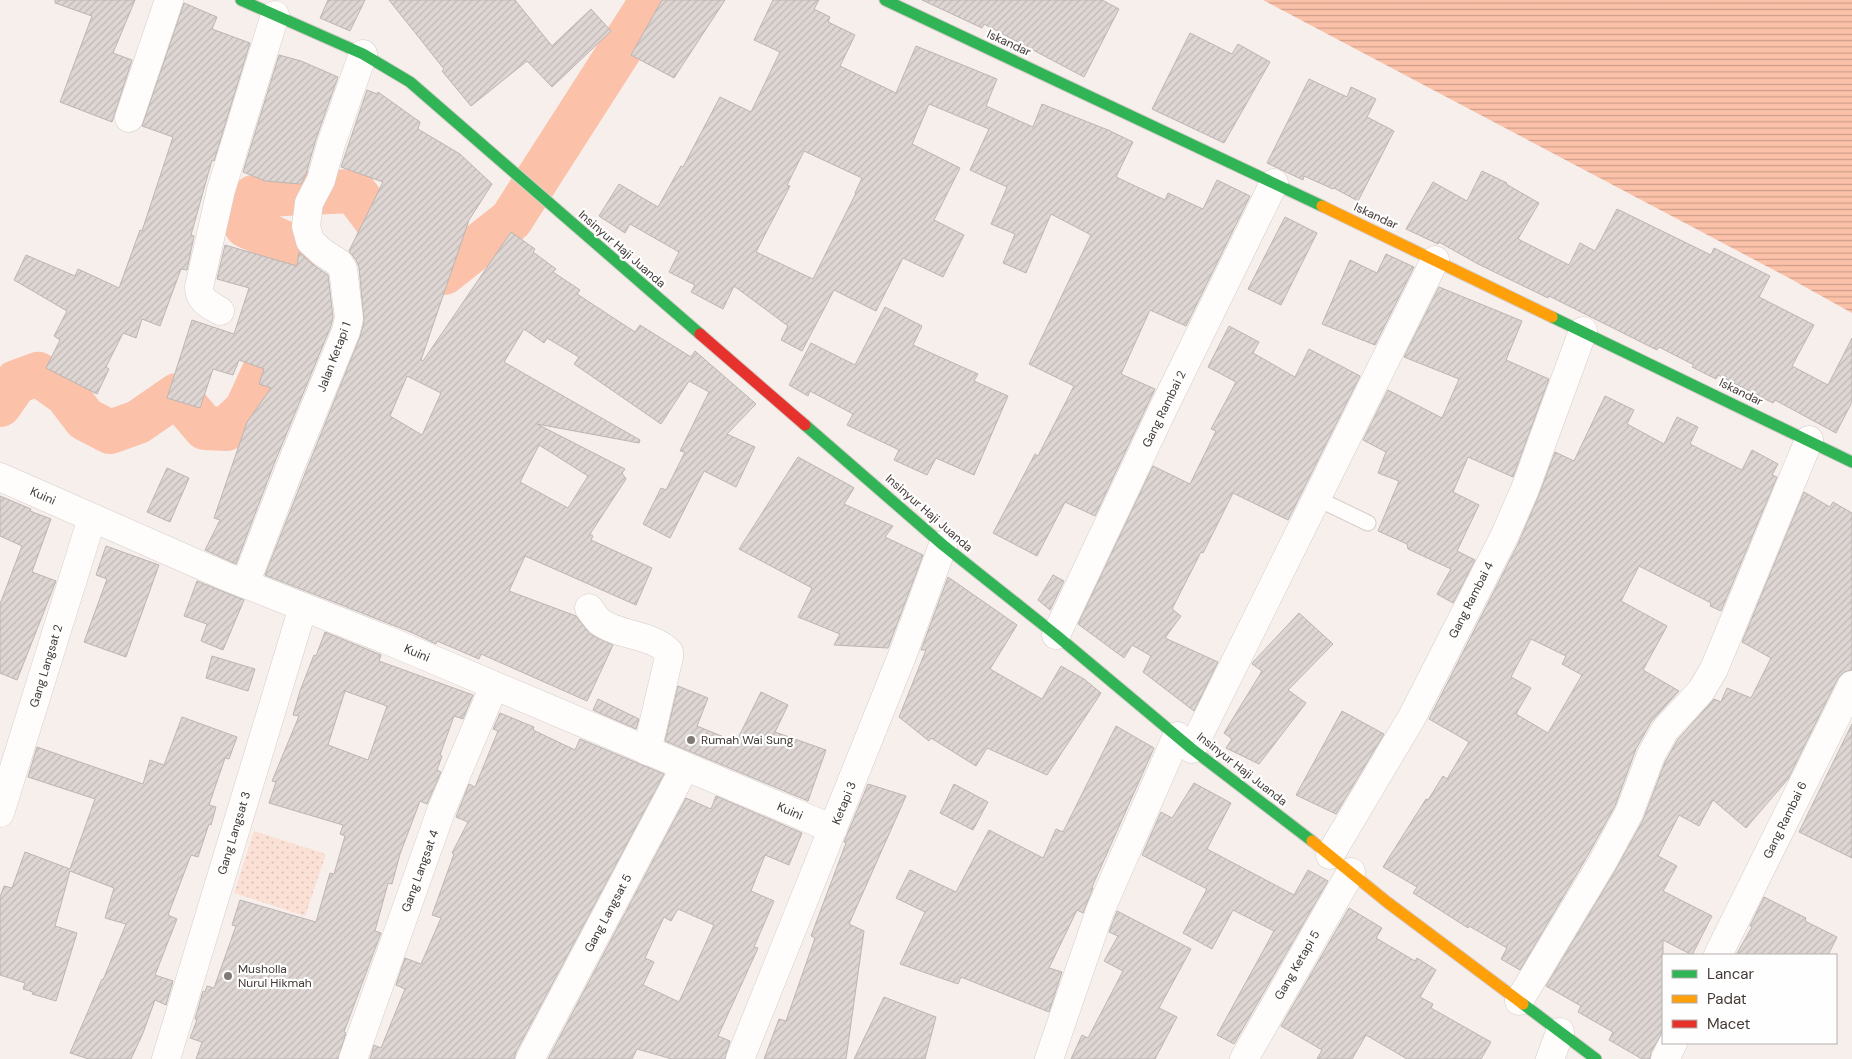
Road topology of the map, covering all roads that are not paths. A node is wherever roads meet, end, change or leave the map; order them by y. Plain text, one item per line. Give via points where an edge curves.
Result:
1 (169, 0) edge
2 (241, 0) edge
3 (885, 0) edge
4 (275, 15) junction
5 (363, 54) junction
6 (129, 118) dead end
7 (1274, 183) junction
8 (1435, 260) junction
9 (220, 311) dead end
10 (1584, 331) junction
11 (1809, 440) junction
12 (1852, 462) edge
13 (0, 477) edge
14 (1316, 498) junction
15 (92, 518) junction
16 (1368, 523) dead end
17 (943, 545) junction
18 (245, 584) junction
19 (303, 607) junction
20 (590, 608) dead end
21 (1056, 635) junction
22 (1852, 685) edge
23 (494, 686) junction
24 (1184, 742) junction
25 (647, 750) junction
26 (685, 767) junction
27 (0, 813) edge
28 (833, 829) junction
29 (1330, 855) junction
30 (1351, 872) junction
31 (1718, 954) edge
32 (1519, 1001) junction
33 (1560, 1032) junction
34 (1672, 1044) edge
35 (166, 1059) edge
36 (353, 1059) edge
37 (530, 1059) edge
38 (740, 1059) edge
39 (1049, 1059) edge
40 (1244, 1059) edge
41 (1550, 1059) edge
42 (1596, 1059) edge
43 (1664, 1059) edge

1 - 6 street
2 - 4 street, Insinyur Haji Juanda
3 - 7 street, Iskandar
4 - 5 street, Insinyur Haji Juanda
4 - 9 street via 221,190 198,287 202,300
5 - 17 street, Insinyur Haji Juanda via 410,82
5 - 18 street, Jalan Ketapi 1 via 306,226 307,235 315,246 343,268 348,318 343,339
7 - 8 street, Iskandar
7 - 21 street, Gang Rambai 2
8 - 10 street, Iskandar
8 - 14 street
10 - 11 street, Iskandar
10 - 29 street, Gang Rambai 4 via 1504,537 1412,716
11 - 12 street, Iskandar
11 - 32 street via 1714,669 1701,691 1665,730 1651,755 1629,813
13 - 15 street, Kuini
14 - 16 lane
14 - 24 street
15 - 18 street, Kuini
15 - 27 street, Gang Langsat 2
17 - 21 street, Insinyur Haji Juanda
17 - 28 street, Ketapi 3
18 - 19 street, Kuini
19 - 23 street, Kuini
19 - 35 street, Gang Langsat 3
20 - 25 street via 604,624 658,644 668,652
21 - 24 street, Insinyur Haji Juanda
22 - 31 street, Gang Rambai 6
23 - 25 street, Kuini
23 - 36 street, Gang Langsat 4 via 442,811
24 - 29 street, Insinyur Haji Juanda
24 - 39 street via 1103,904
25 - 26 street, Kuini
26 - 28 street, Kuini
26 - 37 street, Gang Langsat 5
28 - 38 street, Ketapi 3
29 - 30 street, Insinyur Haji Juanda
30 - 32 street, Insinyur Haji Juanda
30 - 40 street, Gang Ketapi 5
32 - 33 street, Insinyur Haji Juanda
33 - 41 street
33 - 42 street, Insinyur Haji Juanda
34 - 43 street

